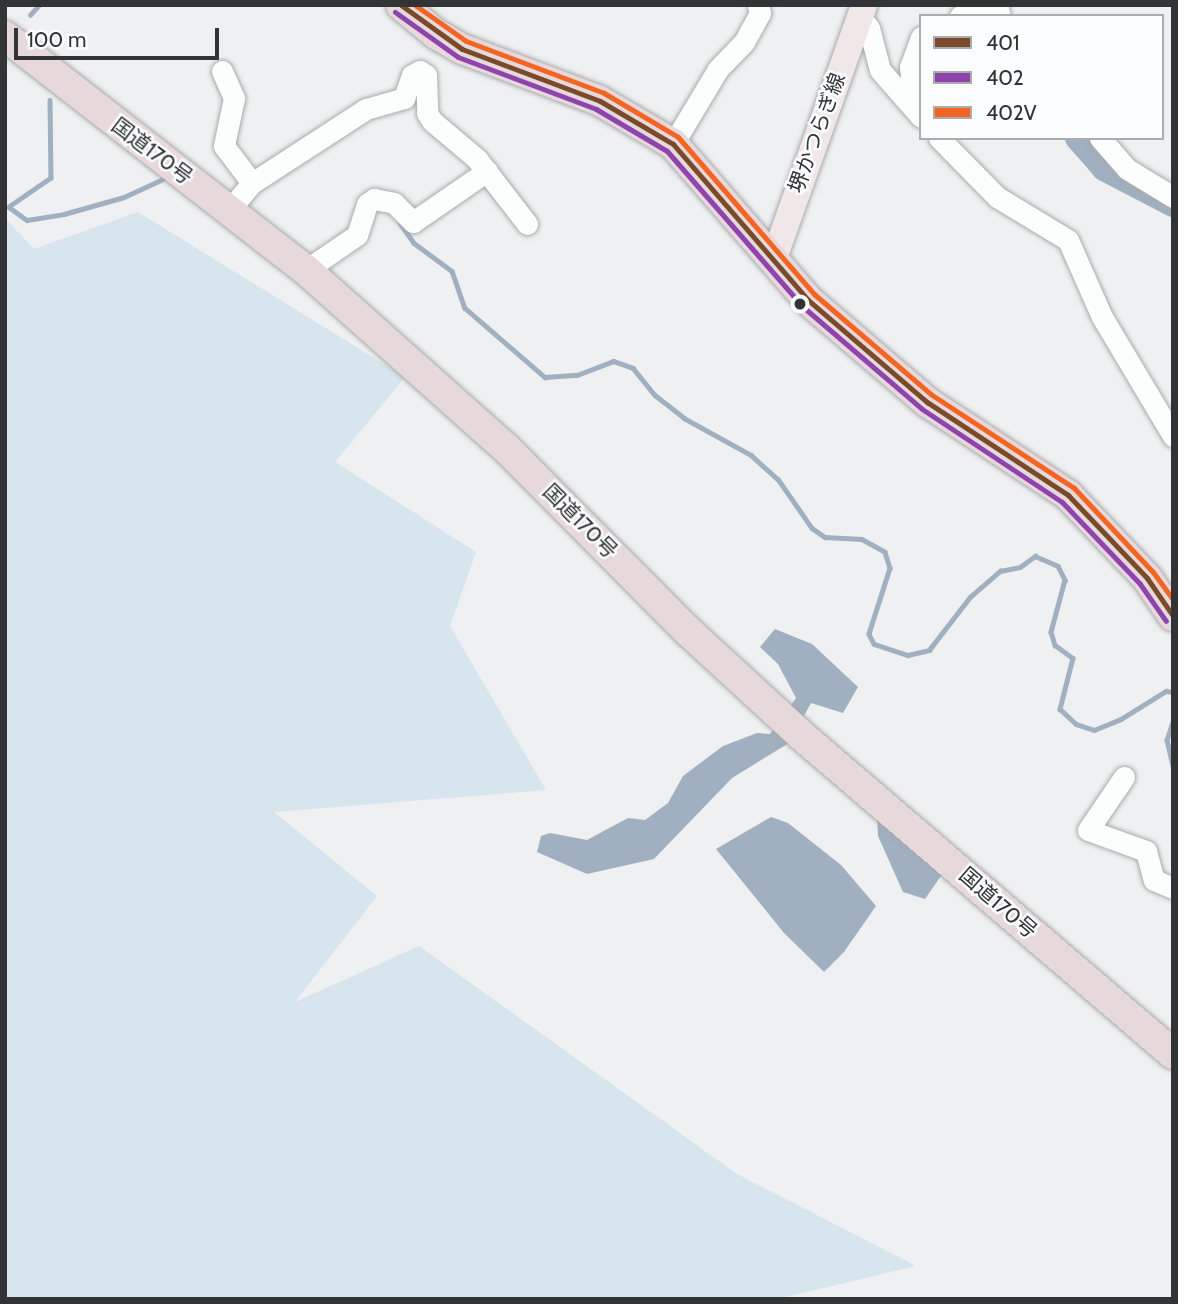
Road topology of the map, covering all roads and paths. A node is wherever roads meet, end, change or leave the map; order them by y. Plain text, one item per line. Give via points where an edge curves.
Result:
1 (401, 5) edge
2 (758, 5) edge
3 (985, 5) edge
4 (862, 11) edge
5 (965, 14) edge
6 (5, 36) edge
7 (919, 42) edge
8 (222, 71) dead end
9 (919, 95) edge
10 (919, 115) edge
11 (941, 140) edge
12 (957, 140) edge
13 (1102, 140) edge
14 (673, 144) junction
15 (487, 171) junction
16 (974, 176) junction
17 (252, 183) junction
18 (1173, 197) edge
19 (230, 209) junction
20 (527, 224) dead end
21 (773, 261) junction
22 (306, 270) junction
23 (1173, 436) edge
24 (1173, 616) edge
25 (1124, 777) dead end
26 (1173, 888) edge
27 (1139, 1024) junction
28 (1173, 1048) edge
29 (1173, 1054) edge

1 - 14 highway via 462,49 600,101
2 - 14 street via 760,13 744,42 719,69
3 - 5 street
4 - 10 street via 880,70
4 - 21 main road, 堺かつらぎ線
6 - 19 highway, 国道170号
7 - 9 street via 910,67 912,86
8 - 17 street via 234,98 225,146
11 - 16 street
12 - 16 street via 981,169
13 - 18 street via 1127,169
14 - 21 highway
15 - 17 street via 432,121 427,113 426,75 420,71 412,75 404,98 366,109
15 - 20 street
15 - 22 street via 413,222 394,203 374,199 356,235
16 - 23 street via 997,197 1068,240 1102,317
17 - 19 street
19 - 22 highway, 国道170号
21 - 24 highway via 853,342 905,385 1068,495 1147,578
22 - 27 highway, 国道170号 via 506,447 689,632 802,736
25 - 26 street via 1088,830 1146,851 1154,880
27 - 28 highway, 国道170号
27 - 29 highway, 国道170号

